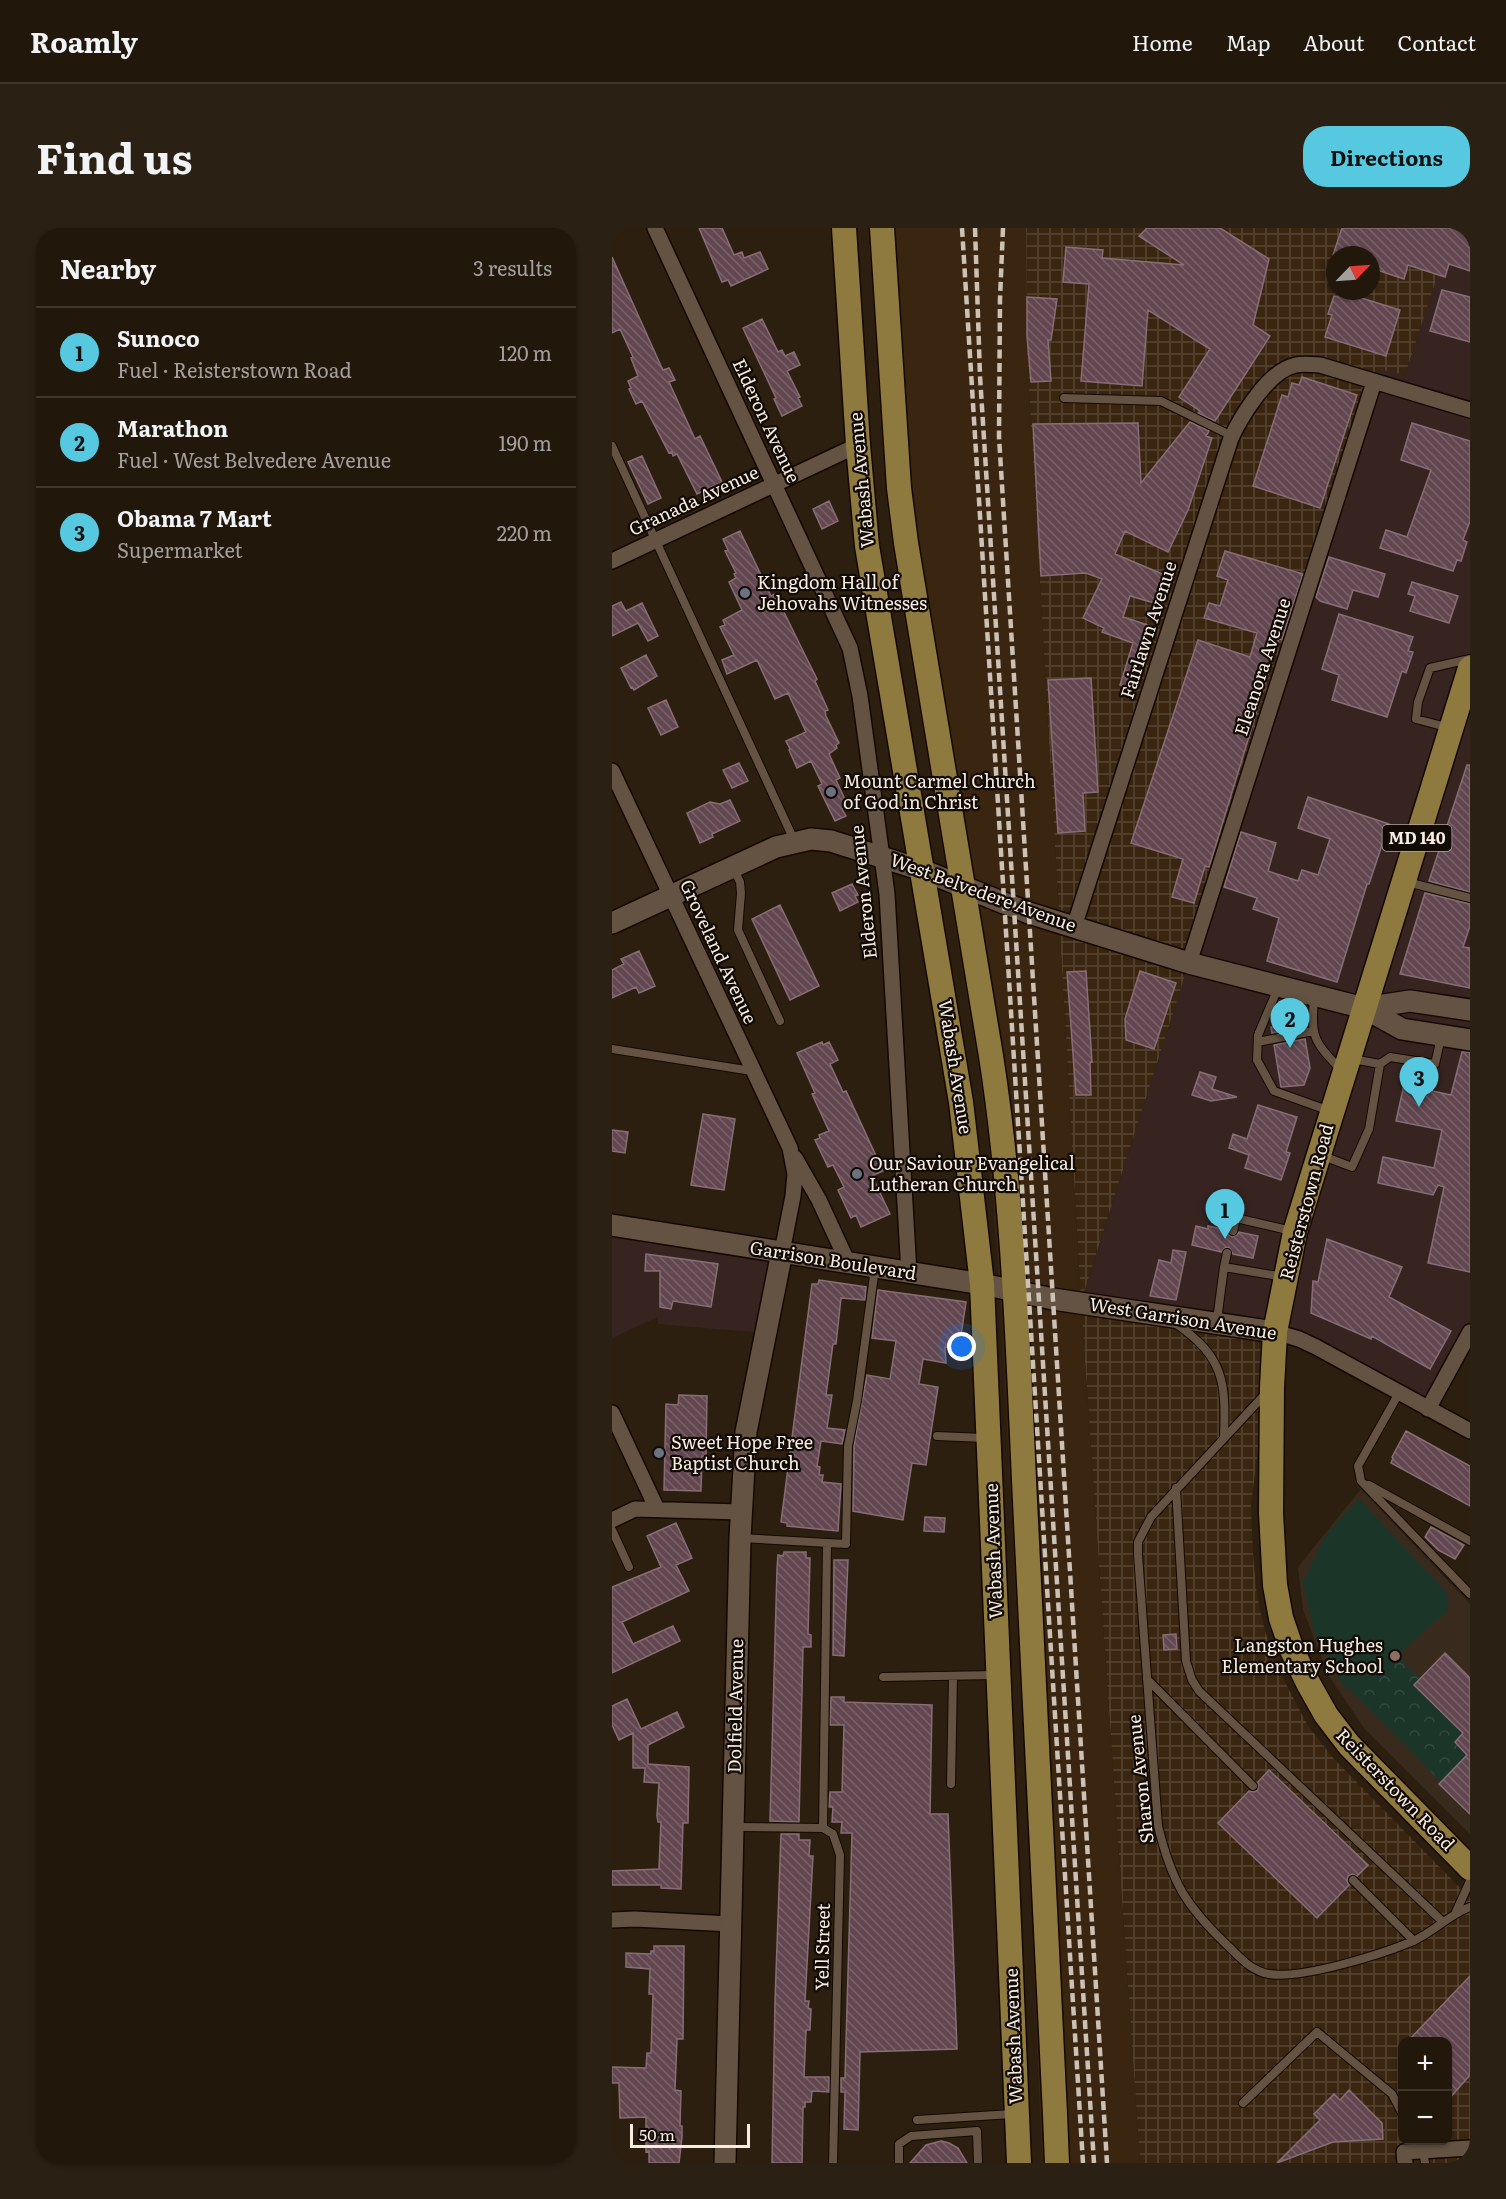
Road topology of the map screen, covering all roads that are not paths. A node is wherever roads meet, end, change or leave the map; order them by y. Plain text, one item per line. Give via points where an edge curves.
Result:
1 (655, 228) edge
2 (844, 228) edge
3 (882, 228) edge
4 (1374, 382) junction
5 (1064, 398) dead end
6 (1470, 411) edge
7 (895, 427) junction
8 (1232, 435) junction
9 (858, 444) junction
10 (612, 446) edge
11 (774, 485) junction
12 (656, 540) junction
13 (612, 561) edge
14 (1470, 659) edge
15 (1470, 668) edge
16 (1451, 729) junction
17 (612, 772) edge
18 (795, 841) junction
19 (882, 856) junction
20 (733, 867) junction
21 (922, 870) junction
22 (1403, 881) junction
23 (963, 886) junction
24 (670, 896) junction
25 (1470, 898) edge
26 (612, 923) edge
27 (1074, 927) junction
28 (1189, 963) junction
29 (1279, 987) junction
30 (1314, 995) junction
31 (1364, 1008) junction
32 (1470, 1010) edge
33 (780, 1021) dead end
34 (1313, 1031) junction
35 (1441, 1035) junction
36 (1470, 1040) edge
37 (1258, 1042) junction
38 (612, 1049) edge
39 (1380, 1064) junction
40 (1346, 1065) junction
41 (752, 1071) junction
42 (1332, 1112) junction
43 (790, 1148) junction
44 (1318, 1154) junction
45 (612, 1225) edge
46 (1233, 1231) dead end
47 (1295, 1232) junction
48 (782, 1252) junction
49 (1227, 1253) dead end
50 (848, 1263) junction
51 (875, 1267) junction
52 (1224, 1267) junction
53 (909, 1273) junction
54 (1286, 1277) junction
55 (982, 1284) junction
56 (1014, 1291) junction
57 (1053, 1299) joint
58 (1161, 1314) junction
59 (1217, 1322) junction
60 (1275, 1332) junction
61 (1470, 1332) edge
62 (1272, 1387) junction
63 (1399, 1393) junction
64 (1428, 1409) junction
65 (612, 1413) edge
66 (1470, 1431) edge
67 (937, 1436) dead end
68 (1224, 1437) junction
69 (989, 1438) junction
70 (1361, 1481) junction
71 (1176, 1488) junction
72 (657, 1509) junction
73 (741, 1512) junction
74 (612, 1520) edge
75 (612, 1530) edge
76 (740, 1538) junction
77 (1470, 1541) edge
78 (827, 1543) junction
79 (629, 1567) dead end
80 (1470, 1594) edge
81 (999, 1675) junction
82 (953, 1676) junction
83 (883, 1677) dead end
84 (1147, 1679) junction
85 (951, 1784) dead end
86 (1253, 1786) dead end
87 (733, 1827) junction
88 (824, 1828) junction
89 (1470, 1868) edge
90 (1007, 1875) junction
91 (1045, 1875) junction
92 (1353, 1880) dead end
93 (1470, 1881) edge
94 (1470, 1907) edge
95 (1456, 1912) junction
96 (612, 1920) edge
97 (1443, 1922) junction
98 (731, 1924) junction
99 (1414, 1941) junction
100 (1243, 2103) dead end
101 (1398, 2105) edge
102 (1017, 2113) junction
103 (917, 2120) dead end
104 (1470, 2148) edge
105 (1422, 2151) edge
106 (1404, 2157) edge
107 (725, 2163) edge
108 (833, 2163) edge
109 (899, 2163) edge
110 (978, 2163) edge
111 (1019, 2163) edge
112 (1057, 2163) edge

1 - 11 street, Elderon Avenue
2 - 9 main road, Wabash Avenue
3 - 7 main road, Wabash Avenue
4 - 6 street
4 - 8 street, Fairlawn Avenue via 1320,365 1294,365 1263,390
4 - 28 street, Eleanora Avenue
5 - 8 lane via 1161,401
7 - 9 main road
7 - 23 main road, Wabash Avenue via 906,543
8 - 27 street, Fairlawn Avenue
9 - 11 street, Granada Avenue
9 - 21 main road, Wabash Avenue via 867,546
10 - 12 lane
11 - 12 street, Granada Avenue
11 - 19 street, Elderon Avenue via 850,648
12 - 13 street, Granada Avenue
12 - 18 lane
14 - 16 lane via 1430,668 1418,702 1416,719
15 - 16 main road, Reisterstown Road / MD 140
16 - 22 main road, Reisterstown Road / MD 140
17 - 24 street, Groveland Avenue
18 - 19 main road, West Belvedere Avenue via 831,841
18 - 20 main road, West Belvedere Avenue
19 - 21 main road, West Belvedere Avenue
19 - 53 street, Elderon Avenue
20 - 24 main road, West Belvedere Avenue
20 - 33 lane via 741,893 738,930
21 - 23 main road, West Belvedere Avenue
21 - 55 main road, Wabash Avenue via 962,1102
22 - 25 lane
22 - 31 main road, Reisterstown Road / MD 140
23 - 27 main road, West Belvedere Avenue via 1018,910
23 - 56 main road, Wabash Avenue via 998,1098
24 - 26 main road, West Belvedere Avenue
24 - 41 street, Groveland Avenue
27 - 28 main road, West Belvedere Avenue
28 - 29 main road, West Belvedere Avenue
29 - 30 main road, West Belvedere Avenue
29 - 37 lane
30 - 31 main road, West Belvedere Avenue
30 - 34 lane
31 - 32 main road, West Belvedere Avenue via 1410,1001
31 - 35 main road, West Belvedere Avenue via 1402,1029
31 - 40 main road, Reisterstown Road / MD 140
34 - 37 lane
34 - 40 lane via 1319,1046
35 - 36 main road, West Belvedere Avenue
35 - 39 lane via 1435,1064 1390,1057
37 - 42 lane via 1257,1060 1274,1091
38 - 41 lane
39 - 40 lane
39 - 44 lane via 1369,1129 1352,1167
40 - 42 main road, Reisterstown Road / MD 140
41 - 43 street, Groveland Avenue
42 - 44 main road, Reisterstown Road / MD 140
43 - 48 street, Groveland Avenue via 795,1174
43 - 50 street, Groveland Avenue
44 - 47 main road, Reisterstown Road / MD 140
45 - 48 main road, Garrison Boulevard
46 - 47 lane via 1236,1218
47 - 54 main road, Reisterstown Road / MD 140
48 - 50 main road, Garrison Boulevard
48 - 73 main road, Dolfield Avenue via 746,1432
49 - 52 lane
50 - 51 main road, Garrison Boulevard
51 - 53 main road, Garrison Boulevard
51 - 78 lane via 848,1446 846,1544
52 - 54 lane
52 - 59 lane
53 - 55 main road, Garrison Boulevard
54 - 60 main road, Reisterstown Road / MD 140
55 - 56 main road, Garrison Boulevard
55 - 69 main road, Wabash Avenue
56 - 57 main road, Garrison Boulevard
56 - 91 main road, Wabash Avenue
57 - 58 main road, West Garrison Avenue
58 - 59 main road, West Garrison Avenue
58 - 68 lane via 1194,1336 1216,1365 1225,1402
59 - 60 main road, West Garrison Avenue
60 - 62 main road, Reisterstown Road / MD 140
60 - 63 street, West Garrison Avenue via 1316,1347
61 - 64 street
62 - 68 lane, Sharon Avenue
62 - 89 main road, Reisterstown Road / MD 140 via 1272,1550 1281,1618 1292,1650 1326,1715 1349,1745
63 - 64 street, West Garrison Avenue
63 - 70 lane via 1358,1466
64 - 66 street, West Garrison Avenue
65 - 72 street
67 - 69 lane
68 - 71 lane, Sharon Avenue
69 - 81 main road, Wabash Avenue
70 - 77 lane
70 - 80 lane
71 - 84 lane, Sharon Avenue via 1151,1517 1138,1542
71 - 97 lane via 1186,1661 1192,1680 1199,1691
72 - 73 street
72 - 74 street via 636,1509
73 - 76 main road, Dolfield Avenue
75 - 79 lane
76 - 78 lane
76 - 87 main road, Dolfield Avenue
78 - 88 lane
81 - 82 lane
81 - 90 main road, Wabash Avenue
82 - 83 lane
82 - 85 lane
84 - 86 lane
84 - 99 lane, Sharon Avenue via 1158,1826 1174,1877 1200,1919 1252,1968 1268,1974 1307,1972
87 - 88 lane
87 - 98 main road, Dolfield Avenue
88 - 108 lane, Yell Street via 833,1834 840,1855
90 - 91 main road
90 - 102 main road, Wabash Avenue
91 - 112 main road, Wabash Avenue
92 - 99 lane
93 - 95 lane, Sharon Avenue
94 - 95 lane, Sharon Avenue
95 - 97 lane, Sharon Avenue
96 - 98 street
97 - 99 lane, Sharon Avenue
98 - 107 main road, Dolfield Avenue
100 - 101 lane via 1317,2032 1392,2094
102 - 103 lane
102 - 111 main road, Wabash Avenue
104 - 105 street
105 - 106 street
109 - 110 lane via 899,2144 910,2136 977,2131

